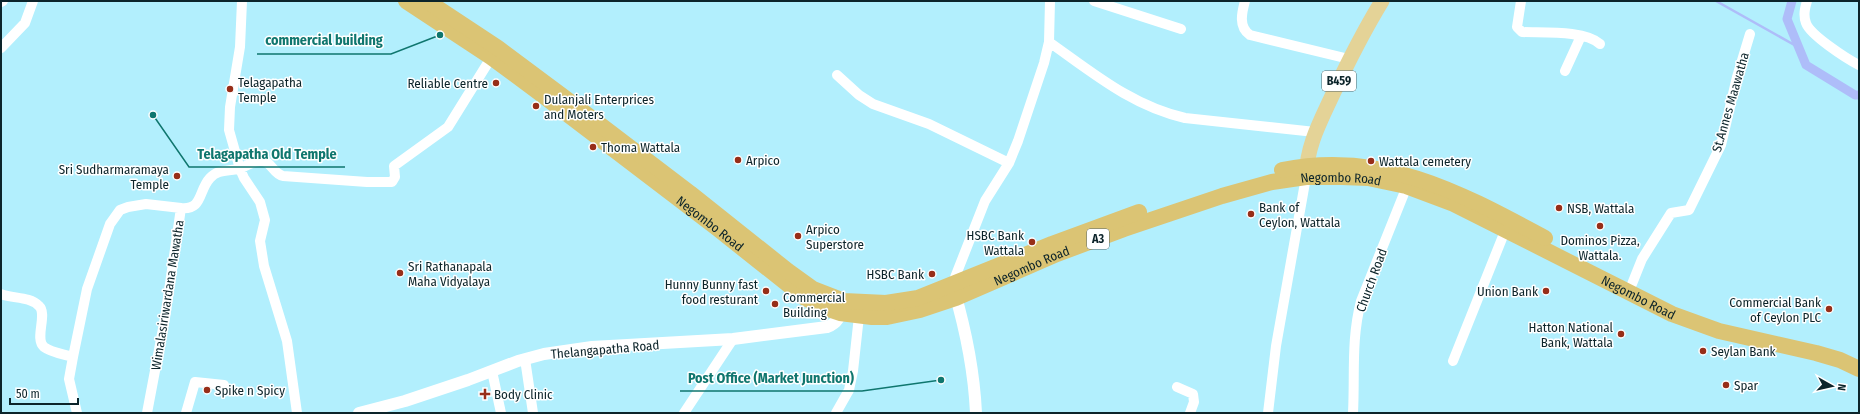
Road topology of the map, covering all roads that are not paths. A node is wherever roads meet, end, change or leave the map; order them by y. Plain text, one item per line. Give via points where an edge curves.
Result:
1 (34, 1) edge
2 (242, 1) edge
3 (406, 1) edge
4 (427, 1) edge
5 (1050, 1) edge
6 (1094, 1) edge
7 (1245, 1) edge
8 (1382, 1) edge
9 (1521, 1) edge
10 (1807, 1) edge
11 (1181, 29) dead end
12 (1750, 34) dead end
13 (1581, 36) junction
14 (1049, 42) junction
15 (1600, 44) dead end
16 (1, 48) edge
17 (494, 53) junction
18 (1349, 59) junction
19 (1859, 65) edge
20 (1565, 71) dead end
21 (837, 75) dead end
22 (1315, 132) junction
23 (1009, 163) junction
24 (240, 168) junction
25 (1306, 172) junction
26 (1408, 181) junction
27 (181, 208) junction
28 (1508, 224) junction
29 (1632, 284) junction
30 (954, 291) junction
31 (1, 294) edge
32 (842, 307) junction
33 (859, 316) junction
34 (733, 339) junction
35 (73, 357) junction
36 (1859, 358) edge
37 (525, 359) junction
38 (1453, 362) dead end
39 (1859, 369) edge
40 (492, 371) junction
41 (224, 385) dead end
42 (1177, 387) dead end
43 (77, 413) edge
44 (147, 413) edge
45 (186, 413) edge
46 (297, 413) edge
47 (359, 413) edge
48 (501, 413) edge
49 (533, 413) edge
50 (684, 413) edge
51 (836, 413) edge
52 (976, 413) edge
53 (1190, 413) edge
54 (1268, 413) edge
55 (1353, 413) edge

1 - 16 street via 24,23
2 - 24 street via 240,47 230,107 229,130
3 - 17 highway, Negombo Road / A3
4 - 17 highway, Negombo Road / A3
5 - 14 street
6 - 11 street
7 - 18 street via 1242,25 1244,31 1250,35
8 - 18 main road, B459
9 - 13 street via 1517,27 1522,32
10 - 19 street via 1804,11 1806,23 1818,38
12 - 29 street, St.Annes Maawatha via 1720,145 1689,210 1671,213 1642,259
13 - 15 street via 1594,39
13 - 20 street
14 - 22 street via 1123,94 1164,113 1185,118
14 - 23 street
17 - 24 street, Wimalasiriwardana Mawatha via 448,127 394,166 395,177 392,182 283,176 277,174 268,163 260,161
17 - 32 highway, Negombo Road / A3 via 805,298 822,307
18 - 22 main road, B459
21 - 23 street via 872,104 929,124
22 - 25 main road, B459 via 1309,149
23 - 30 street via 985,201
24 - 27 street, Wimalasiriwardana Mawatha via 222,170 210,178 196,204 190,209
24 - 46 street via 260,202 265,220 260,241 264,266 287,341
25 - 26 highway, Negombo Road / A3
25 - 30 highway, Negombo Road / A3 via 1251,187 1124,229
25 - 54 street via 1276,346
26 - 28 highway, Negombo Road / A3 via 1454,204
26 - 55 street, Church Road via 1361,301 1354,338
27 - 35 street via 146,204 128,206 120,210 110,224 87,289
27 - 44 street, Wimalasiriwardana Mawatha via 165,318
28 - 29 highway, Negombo Road / A3
28 - 38 street
28 - 39 highway, Negombo Road / A3 via 1672,314 1719,331 1840,360
29 - 36 highway, Negombo Road / A3 via 1691,311 1731,323 1806,339
30 - 32 highway, Negombo Road / A3 via 902,301
30 - 33 highway, Negombo Road / A3 via 904,314 887,317
30 - 52 street via 968,339
31 - 35 street via 30,300 40,306 43,346
32 - 33 highway, Negombo Road / A3
32 - 34 street, Thelangapatha Road via 836,322 827,327
33 - 51 street via 849,390
34 - 37 street, Thelangapatha Road via 592,348
34 - 50 street
35 - 43 street via 69,379
37 - 40 street, Thelangapatha Road
37 - 49 street
40 - 47 street, Thelangapatha Road via 405,401
40 - 48 street
41 - 45 street via 195,382
42 - 53 street via 1194,394

